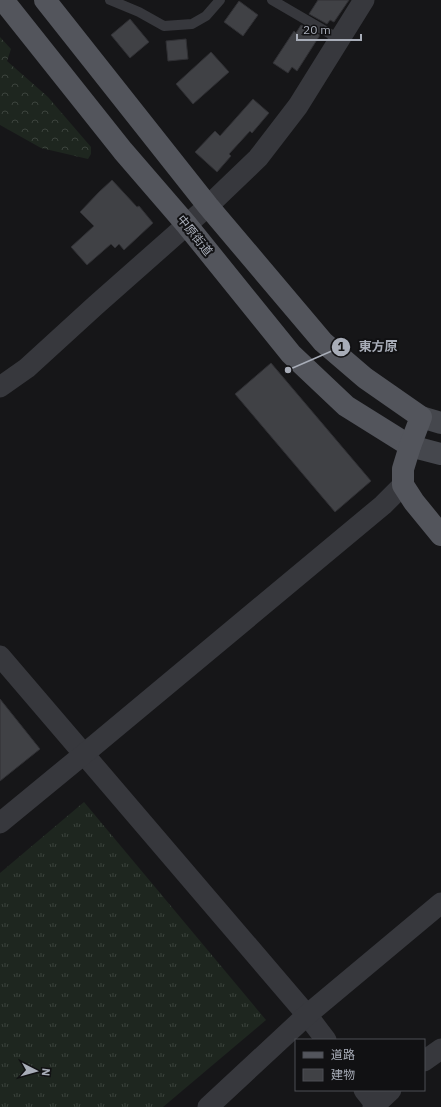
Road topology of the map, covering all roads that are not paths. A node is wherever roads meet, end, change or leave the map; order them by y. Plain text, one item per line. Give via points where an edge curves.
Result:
1 (3, 0) edge
2 (45, 0) edge
3 (110, 0) edge
4 (220, 0) edge
5 (272, 0) edge
6 (364, 0) edge
7 (340, 39) junction
8 (208, 206) junction
9 (186, 224) junction
10 (0, 387) edge
11 (421, 417) junction
12 (441, 423) edge
13 (410, 446) junction
14 (441, 454) edge
15 (403, 485) junction
16 (441, 535) edge
17 (0, 656) edge
18 (84, 754) junction
19 (0, 823) edge
20 (441, 902) edge
21 (307, 1015) junction
22 (325, 1039) edge
23 (441, 1049) edge
24 (425, 1060) edge
25 (389, 1091) edge
26 (371, 1101) edge
27 (208, 1107) edge

1 - 9 main road, 中原街道 via 123,151
2 - 8 main road
3 - 4 lane via 164,26 192,24 206,16
5 - 7 lane
6 - 7 street
7 - 8 street via 298,106 258,158
8 - 9 street
8 - 11 main road via 323,342 365,378
9 - 10 street via 27,368
9 - 13 main road, 中原街道 via 291,354 346,406
11 - 12 street
11 - 13 main road
13 - 14 street
13 - 15 main road via 403,469
15 - 16 main road
15 - 18 street via 383,505
17 - 18 street
18 - 19 street
18 - 21 street
20 - 21 street
21 - 22 street
21 - 27 street
23 - 24 street
25 - 26 street

